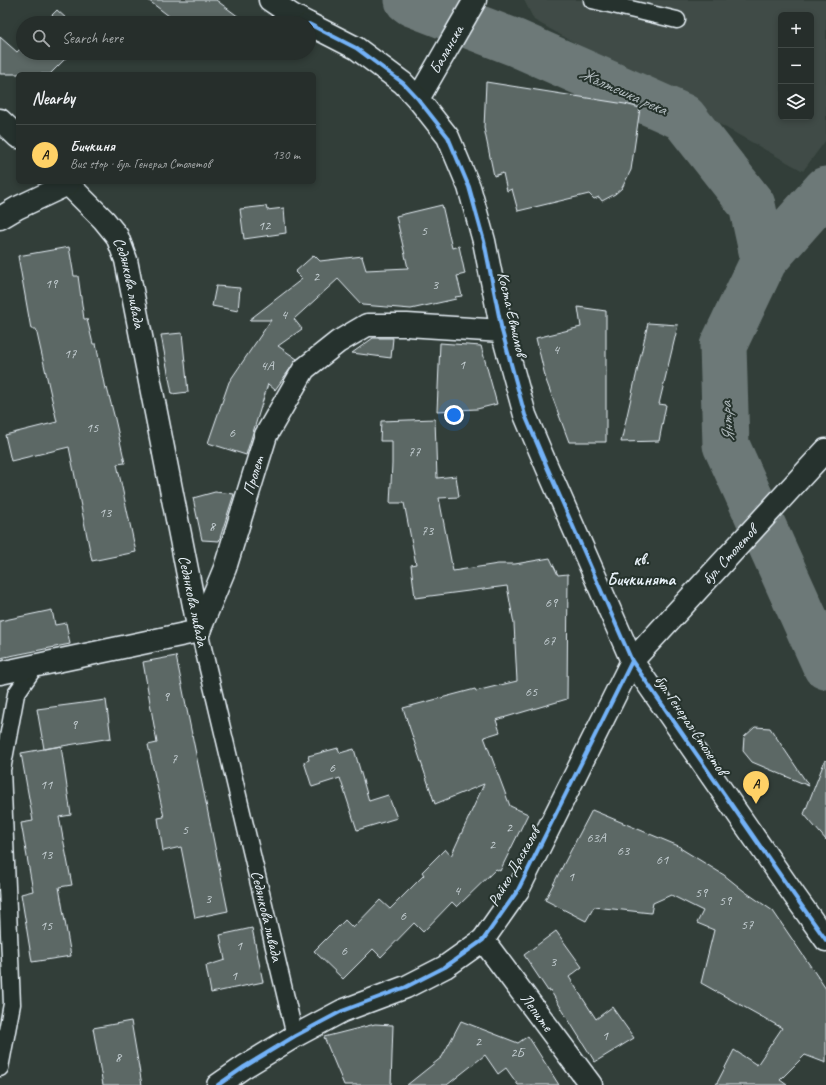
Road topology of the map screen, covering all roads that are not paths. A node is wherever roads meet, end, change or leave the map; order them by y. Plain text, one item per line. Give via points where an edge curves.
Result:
1 (270, 0) edge
2 (475, 0) edge
3 (592, 0) edge
4 (294, 16) edge
5 (677, 20) dead end
6 (316, 27) edge
7 (418, 99) junction
8 (0, 120) edge
9 (16, 135) edge
10 (65, 184) edge
11 (68, 184) edge
12 (0, 218) edge
13 (502, 331) junction
14 (826, 450) edge
15 (199, 631) junction
16 (632, 661) junction
17 (36, 665) junction
18 (0, 673) edge
19 (483, 940) junction
20 (826, 940) edge
21 (295, 1036) junction
22 (0, 1068) edge
23 (218, 1085) edge
24 (590, 1085) edge

1 - 4 street, Коста Евтимов
2 - 7 street, Баланска
3 - 5 lane
6 - 7 street, Коста Евтимов via 356,48 403,83
7 - 13 street, Коста Евтимов via 448,137 469,187 484,241
8 - 9 street
10 - 12 street
11 - 15 street, Седянкова ливада via 104,220 116,236 126,260
13 - 15 street, Пролет via 367,324 338,342 304,369 266,435 225,568
13 - 16 street, Коста Евтимов via 525,415
14 - 16 street, бул. Столетов
15 - 17 street
15 - 21 lane, Седянкова ливада
16 - 19 street, Райко Даскалов via 518,890
16 - 20 street, бул. Генерал Столетов
17 - 18 street
17 - 22 lane via 16,694 2,770 12,1004
19 - 21 street, Райко Даскалов via 445,967 406,987 342,1011
19 - 24 street, Лепите
21 - 23 street, Райко Даскалов

